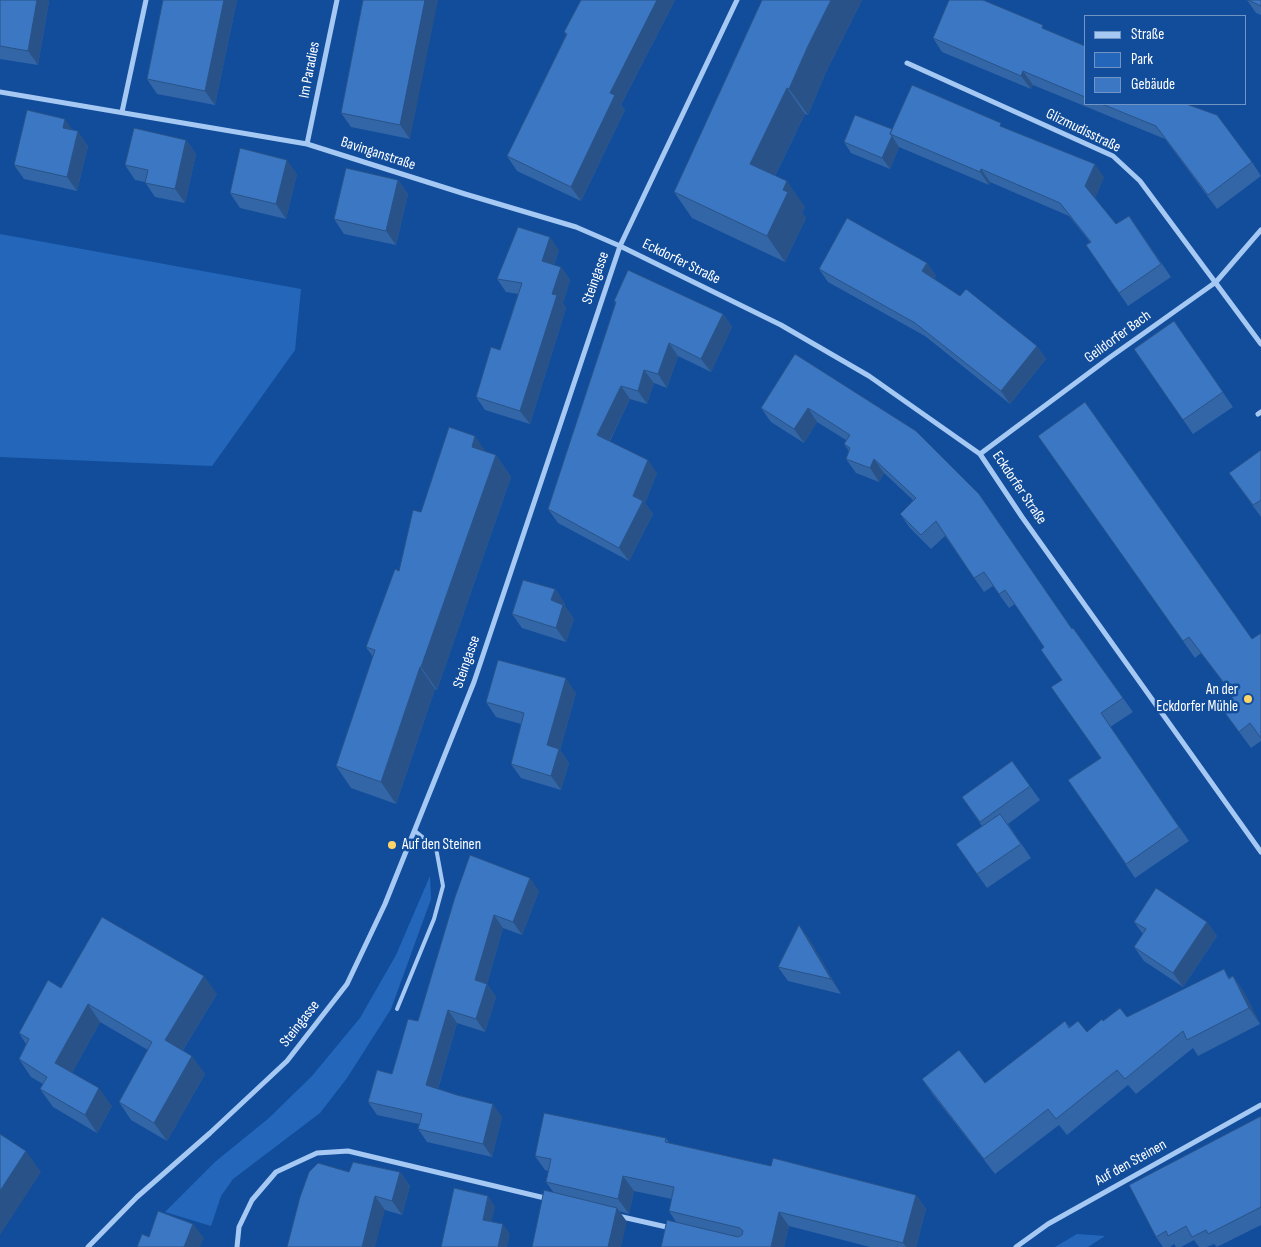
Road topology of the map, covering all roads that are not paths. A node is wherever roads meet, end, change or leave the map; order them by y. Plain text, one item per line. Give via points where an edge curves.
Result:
1 (146, 0) edge
2 (337, 0) edge
3 (737, 0) edge
4 (907, 63) dead end
5 (0, 92) edge
6 (122, 112) junction
7 (307, 144) junction
8 (1261, 230) edge
9 (620, 246) junction
10 (1216, 282) junction
11 (1261, 344) edge
12 (980, 454) junction
13 (415, 831) junction
14 (1261, 852) edge
15 (397, 1009) dead end
16 (1261, 1105) edge
17 (558, 1201) edge
18 (615, 1215) edge
19 (673, 1229) edge
20 (88, 1247) edge
21 (237, 1247) edge
22 (1016, 1247) edge

1 - 6 street
2 - 7 street, Im Paradies
3 - 9 street, Steingasse
4 - 10 street, Glizmudisstraße via 1113,156 1140,181
5 - 6 street, Bavinganstraße
6 - 7 street, Bavinganstraße
7 - 9 street, Bavinganstraße via 576,227
8 - 10 street, Geildorfer Bach
9 - 12 street, Eckdorfer Straße via 788,329 868,376
9 - 13 street, Steingasse via 474,682
10 - 11 street, Glizmudisstraße
10 - 12 street, Geildorfer Bach
12 - 14 street, Eckdorfer Straße
13 - 15 lane via 436,848 443,886 434,919
13 - 20 street, Steingasse via 347,984 287,1061 137,1197
16 - 22 street, Auf den Steinen via 1048,1224
17 - 21 street via 348,1151 318,1153 276,1172 252,1200 240,1228
18 - 19 street

